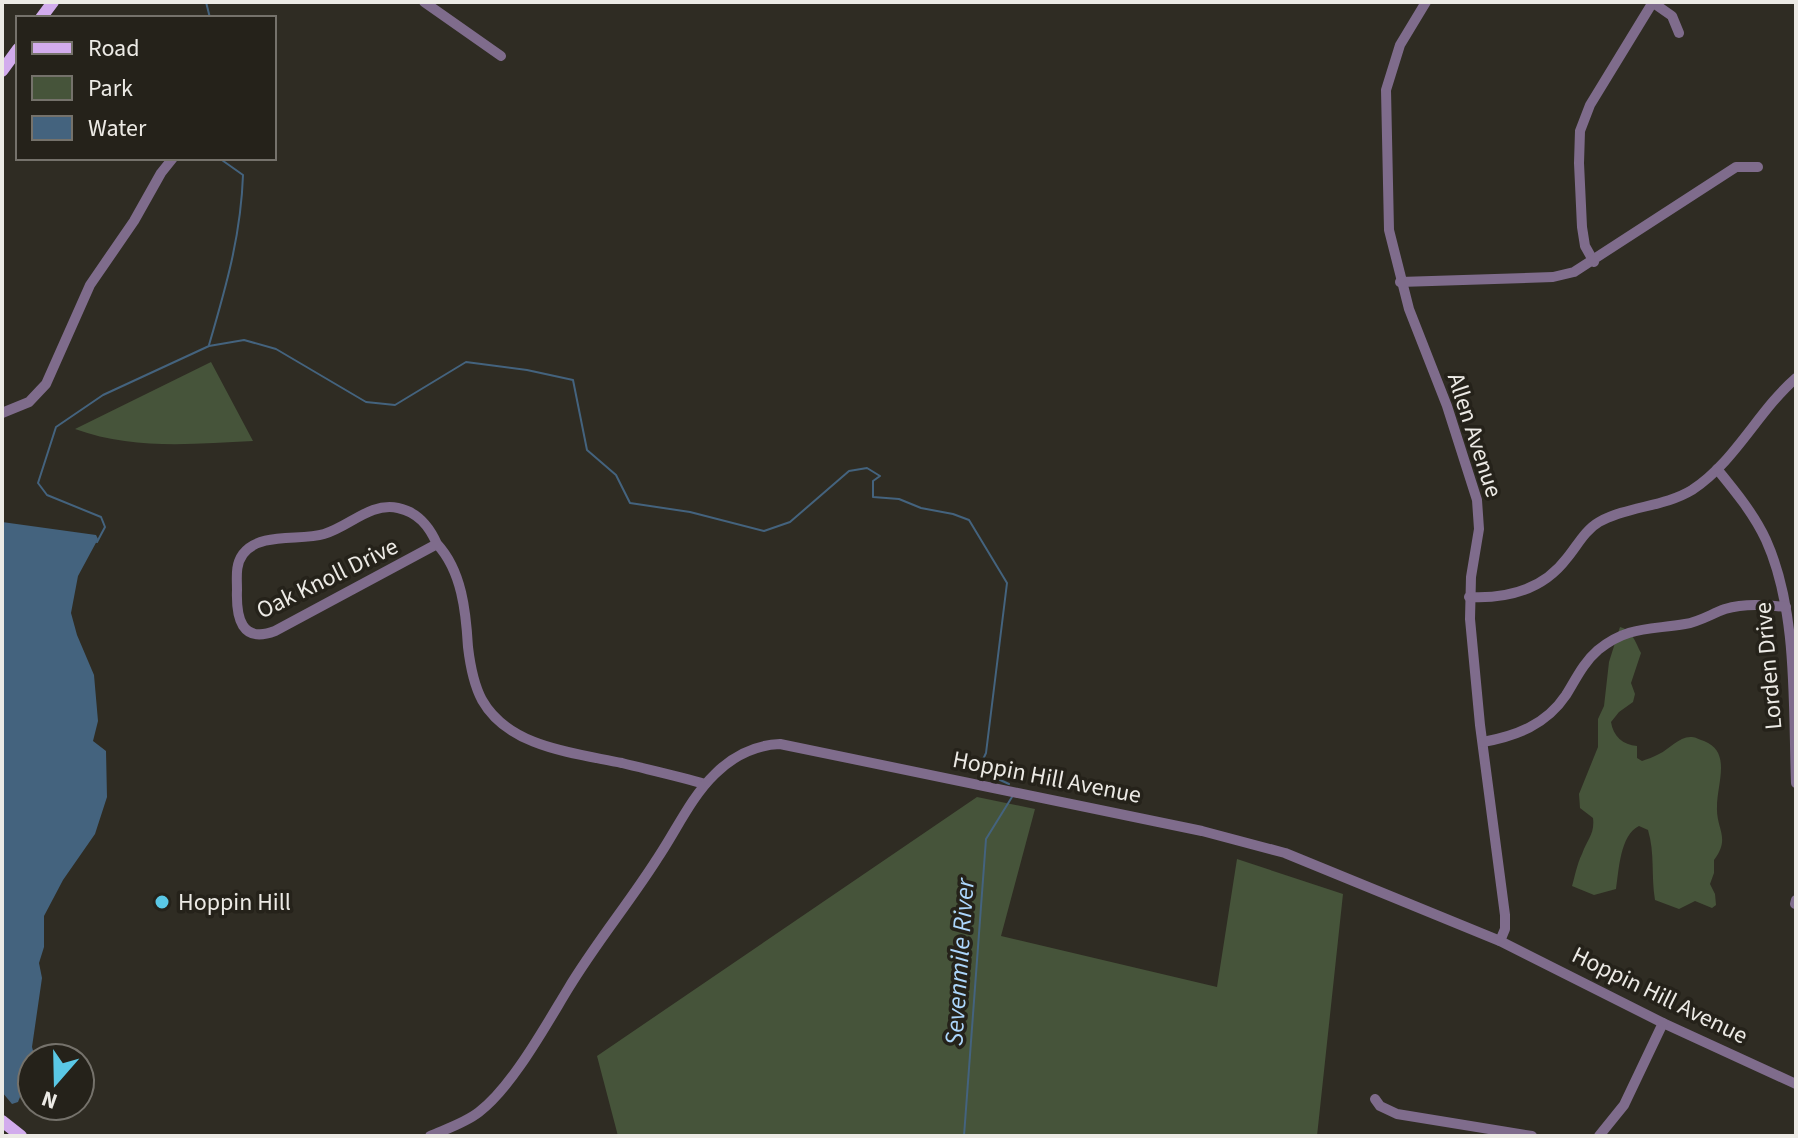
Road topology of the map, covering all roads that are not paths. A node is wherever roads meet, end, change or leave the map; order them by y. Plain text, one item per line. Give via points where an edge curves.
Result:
1 (424, 2) edge
2 (1426, 2) edge
3 (1653, 2) edge
4 (1679, 33) dead end
5 (16, 52) edge
6 (501, 56) dead end
7 (2, 71) edge
8 (171, 160) edge
9 (1758, 167) dead end
10 (1594, 262) junction
11 (1400, 282) junction
12 (1796, 378) edge
13 (2, 413) edge
14 (1717, 469) junction
15 (437, 544) junction
16 (1469, 597) junction
17 (1786, 607) junction
18 (1483, 742) junction
19 (1796, 783) edge
20 (705, 784) junction
21 (1500, 941) junction
22 (1663, 1023) junction
23 (1796, 1084) edge
24 (1375, 1099) dead end
25 (2, 1121) edge
26 (21, 1136) edge
27 (430, 1136) edge
28 (1532, 1136) edge
29 (1599, 1136) edge

1 - 6 street
2 - 11 street, Allen Avenue via 1400,45 1386,90 1389,230
3 - 4 street via 1672,16
3 - 10 street via 1590,105 1580,131 1582,227
5 - 7 main road
8 - 13 street via 90,285 41,391
9 - 10 street via 1736,167
10 - 11 street via 1553,277
11 - 16 street, Allen Avenue via 1477,500 1479,529
12 - 14 street
14 - 16 street via 1690,491 1597,523 1549,579 1521,592
14 - 17 street, Lorden Drive via 1767,540
15 - 15 street, Oak Knoll Drive via 275,631 257,635 239,619 237,566 255,544 325,534 387,507 412,513
15 - 20 street, Oak Knoll Drive via 461,590 469,655 482,700 508,728 550,748
16 - 18 street, Allen Avenue
17 - 18 street via 1735,607 1687,624 1621,635 1587,661 1544,718 1513,735
17 - 19 street, Lorden Drive
18 - 21 street, Allen Avenue via 1505,915
20 - 21 street, Hoppin Hill Avenue via 732,760 760,747 810,749 1247,841
20 - 27 street, Hoppin Hill Avenue via 547,1027 498,1092 478,1113
21 - 22 street, Hoppin Hill Avenue
22 - 23 street, Hoppin Hill Avenue
22 - 29 street via 1624,1105
24 - 28 street via 1397,1114
25 - 26 main road

